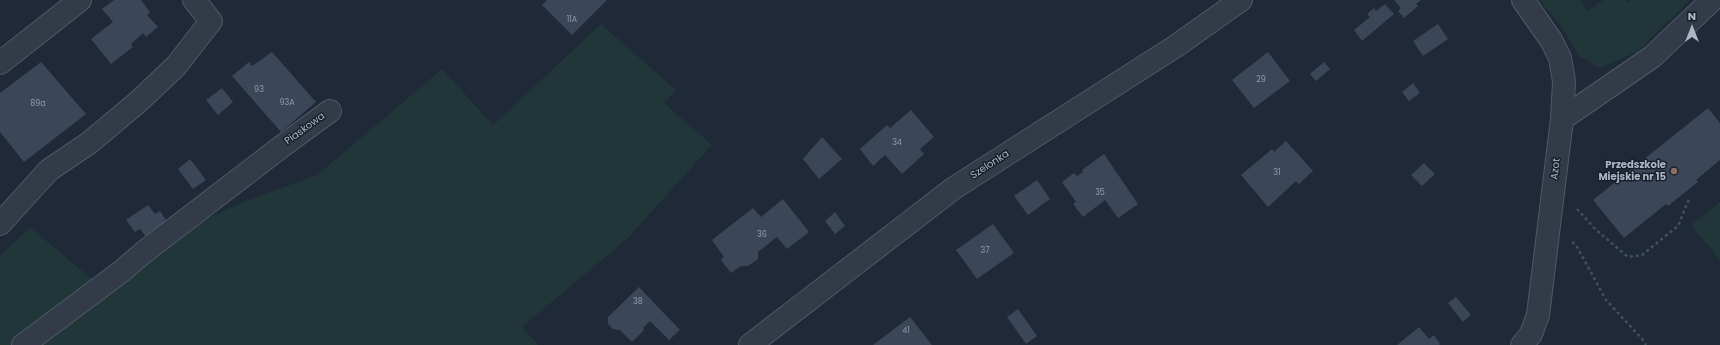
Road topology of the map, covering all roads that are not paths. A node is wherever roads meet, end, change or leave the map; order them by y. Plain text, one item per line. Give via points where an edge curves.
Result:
1 (80, 0) edge
2 (194, 0) edge
3 (1241, 0) edge
4 (1523, 0) edge
5 (1712, 0) edge
6 (0, 63) edge
7 (330, 111) dead end
8 (1562, 118) junction
9 (0, 224) edge
10 (23, 345) edge
11 (750, 345) edge
12 (1522, 345) edge

1 - 6 street
2 - 9 street via 211,21 176,66 89,143 49,170
3 - 11 street, Szelonka via 1176,46 954,188
4 - 8 street, Azot via 1541,23 1560,58 1564,81
5 - 8 street via 1652,57
7 - 10 street, Piaskowa
8 - 12 street, Azot via 1538,315 1531,334

